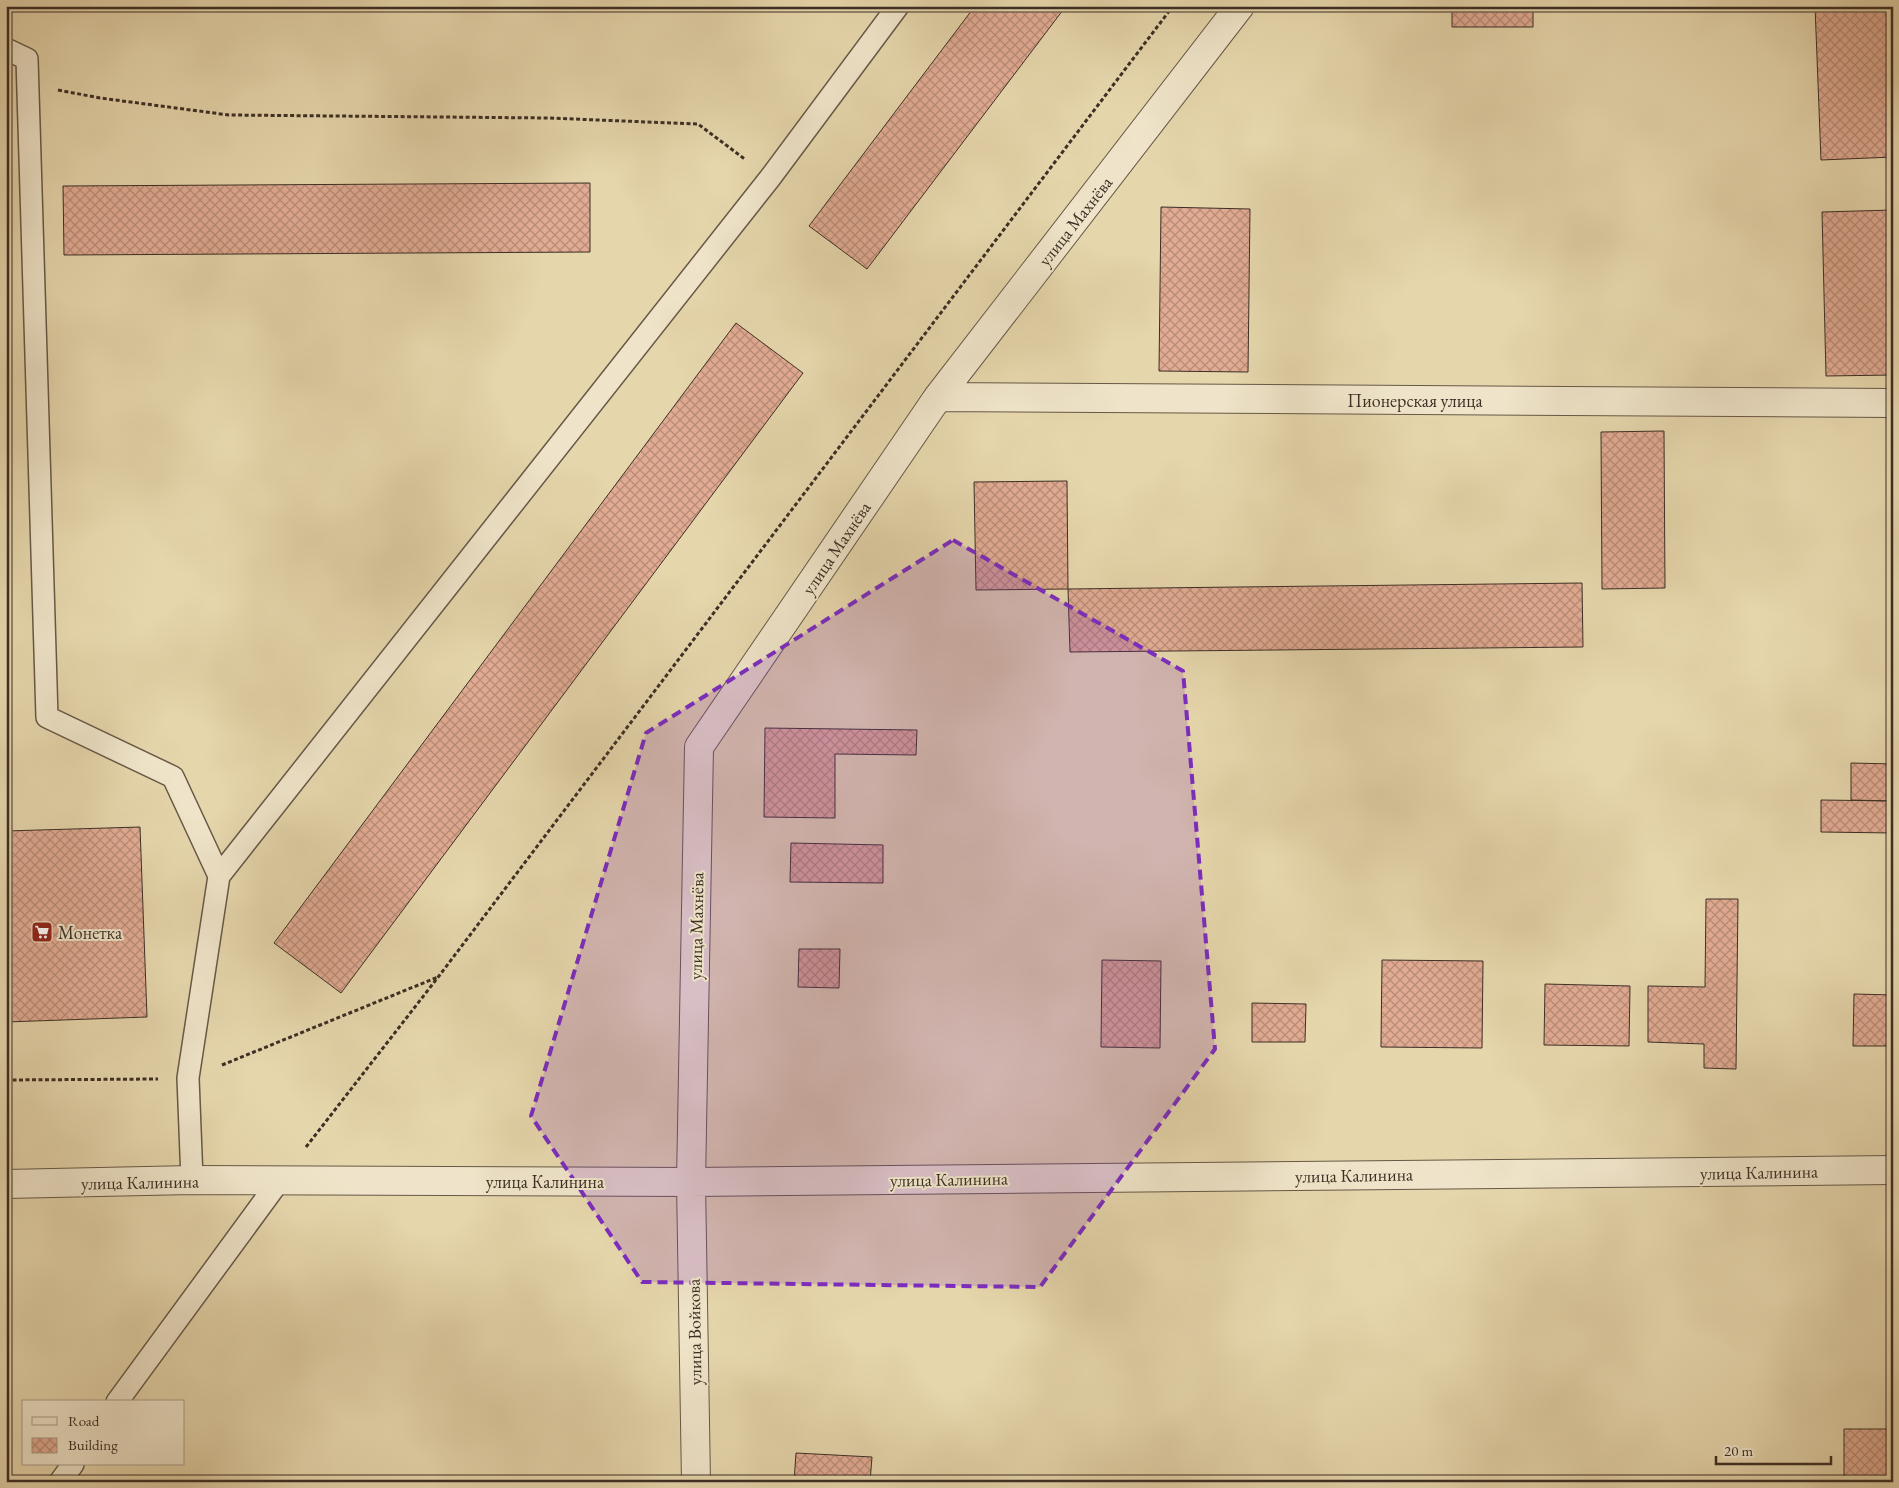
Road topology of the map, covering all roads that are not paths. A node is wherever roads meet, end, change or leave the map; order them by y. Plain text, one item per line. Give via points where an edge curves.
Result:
1 (898, 6) edge
2 (1240, 6) edge
3 (6, 49) edge
4 (938, 398) junction
5 (1893, 403) edge
6 (218, 876) junction
7 (1893, 1170) edge
8 (192, 1180) junction
9 (279, 1181) junction
10 (691, 1182) junction
11 (6, 1184) edge
12 (118, 1400) edge
13 (72, 1466) edge
14 (60, 1482) edge
15 (696, 1482) edge

1 - 6 lane via 770,178
2 - 4 street, улица Махнёва
3 - 6 lane via 26,59 47,717 173,777
4 - 5 street, Пионерская улица
4 - 10 street, улица Махнёва via 699,747
6 - 8 lane via 188,1078
7 - 10 street, улица Калинина
8 - 9 street, улица Калинина
8 - 11 street, улица Калинина
9 - 10 street, улица Калинина
9 - 12 lane
10 - 15 street, улица Войкова
13 - 14 lane

